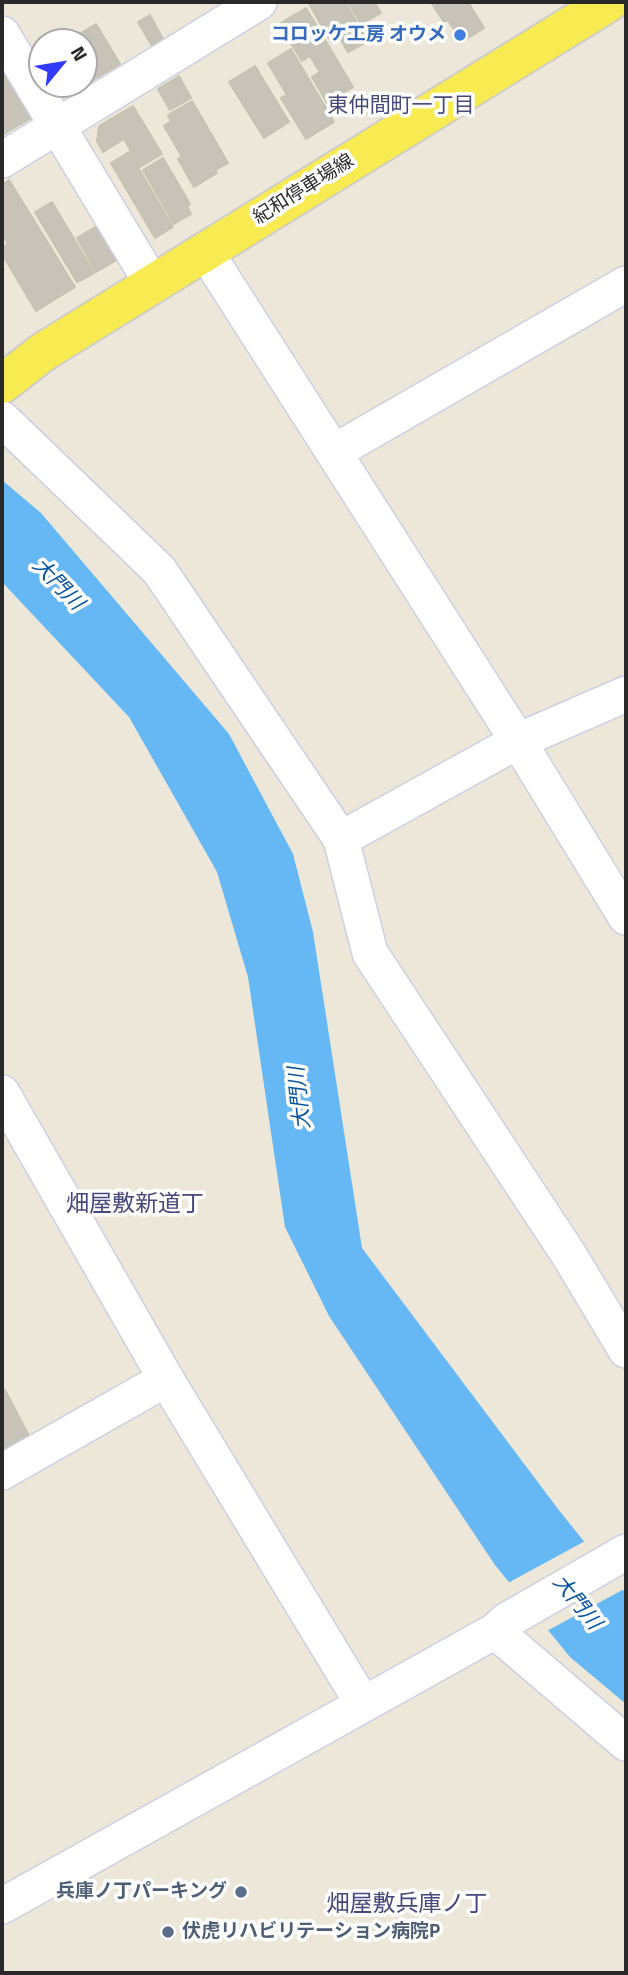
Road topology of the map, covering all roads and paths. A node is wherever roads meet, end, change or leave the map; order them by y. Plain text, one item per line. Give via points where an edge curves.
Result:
1 (259, 2) edge
2 (609, 2) edge
3 (2, 34) edge
4 (59, 125) junction
5 (2, 160) edge
6 (205, 251) junction
7 (626, 284) edge
8 (153, 285) junction
9 (2, 384) edge
10 (2, 419) edge
11 (334, 452) junction
12 (626, 694) edge
13 (518, 741) junction
14 (341, 839) junction
15 (626, 917) edge
16 (2, 1093) edge
17 (626, 1350) edge
18 (166, 1379) junction
19 (2, 1472) edge
20 (626, 1552) edge
21 (500, 1626) junction
22 (363, 1704) junction
23 (626, 1744) edge
24 (2, 1906) edge

1 - 4 street
2 - 6 main road, 紀和停車場線
3 - 4 street
4 - 5 street
4 - 8 street
6 - 8 main road, 紀和停車場線
6 - 11 street
7 - 11 street
8 - 9 main road, 紀和停車場線 via 43,352
10 - 14 street via 159,570
11 - 13 street
12 - 13 street
13 - 14 street
13 - 15 street
14 - 17 street via 370,953 569,1255
16 - 18 street
18 - 19 street
18 - 22 street
20 - 21 street
21 - 22 street
21 - 23 street
22 - 24 street

